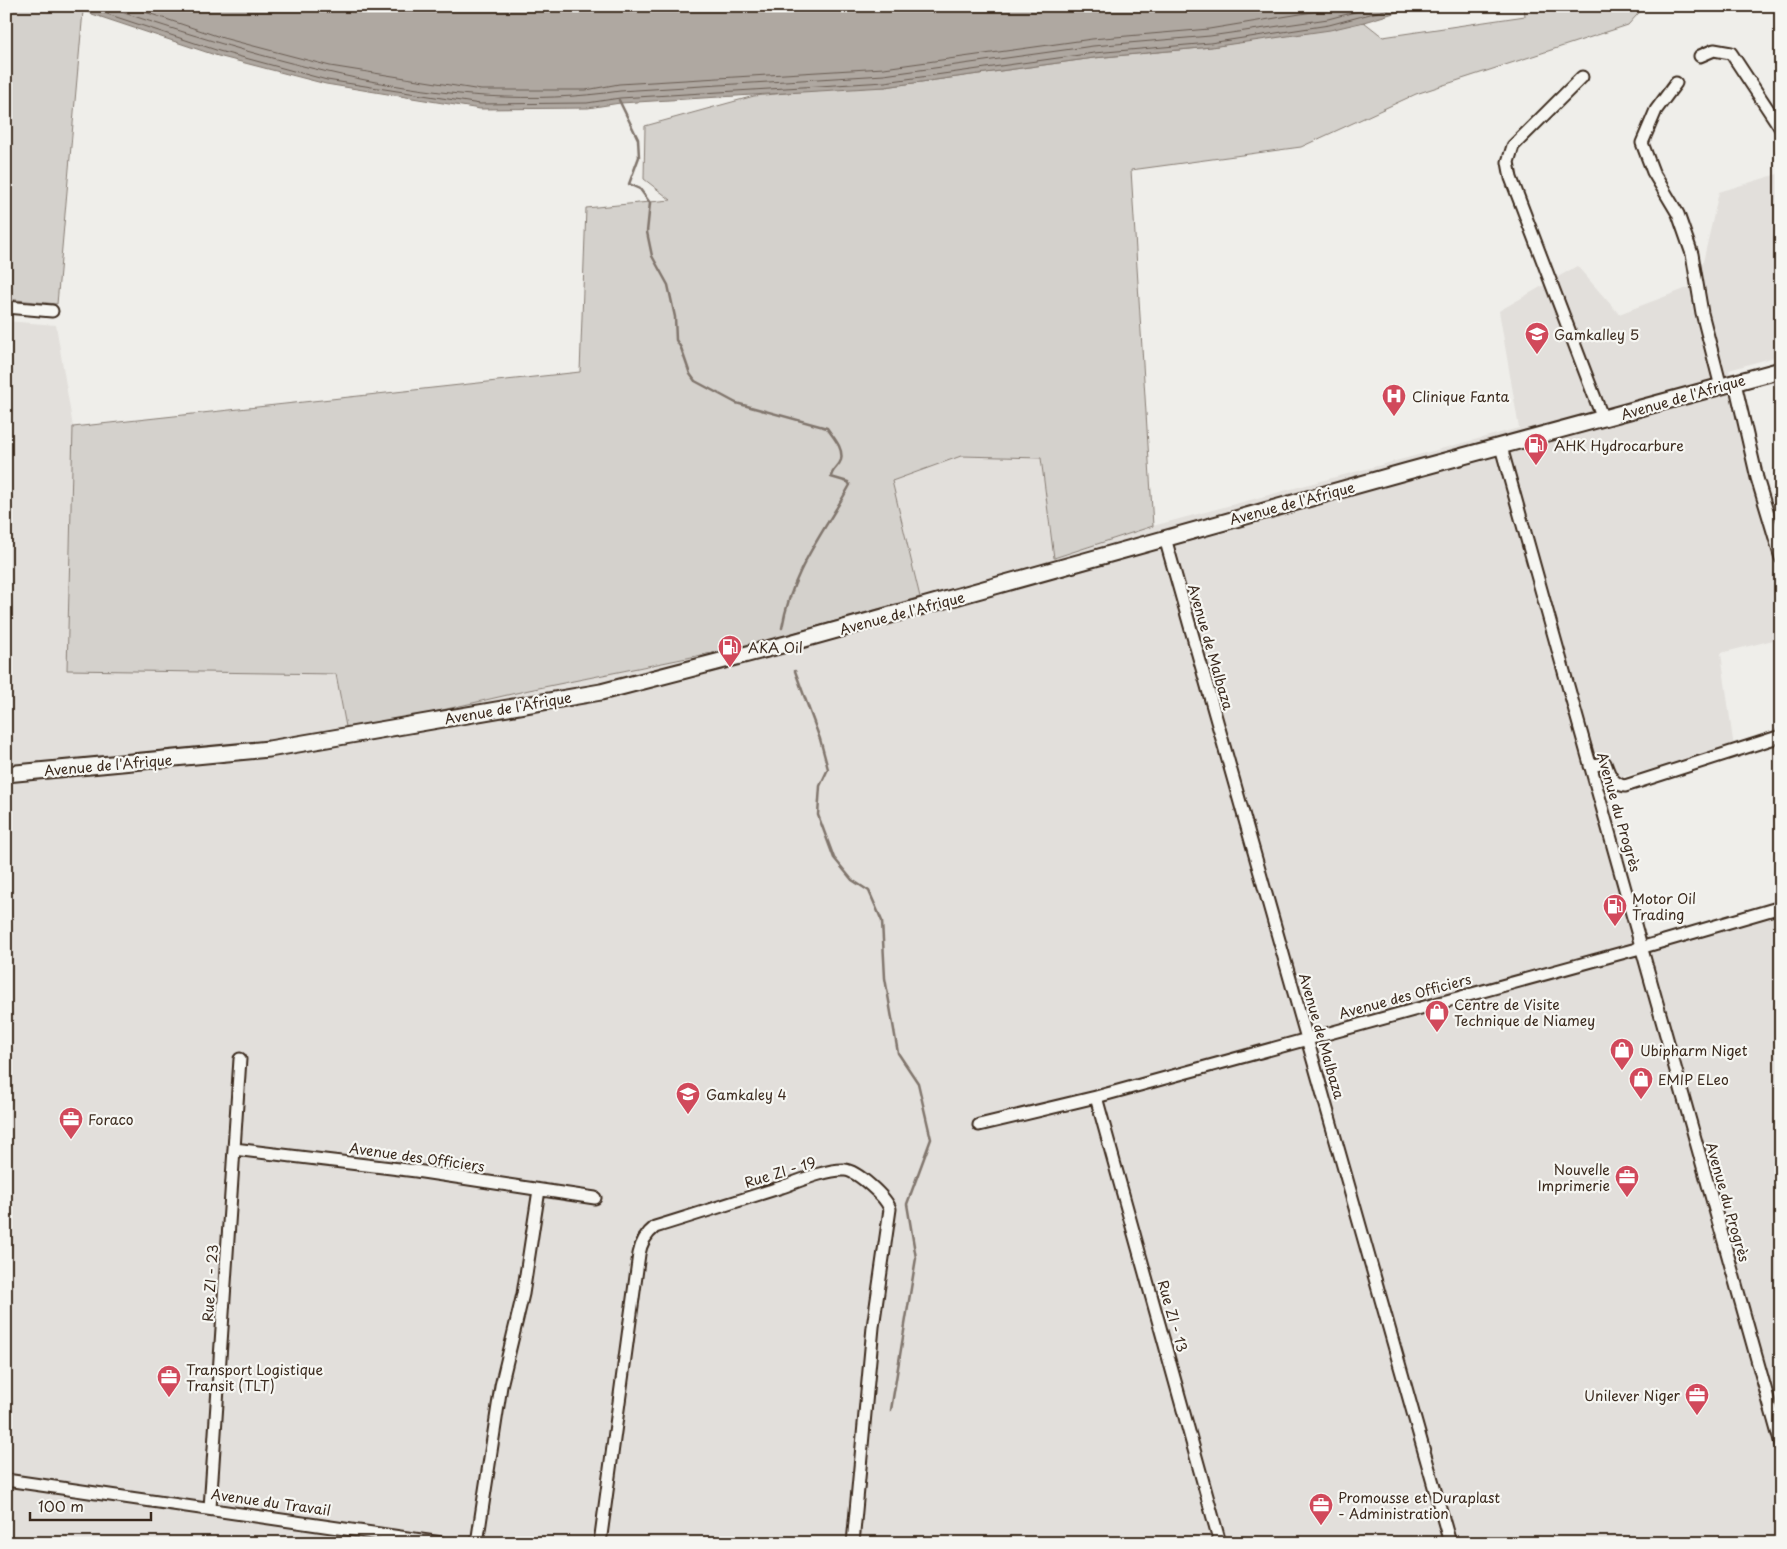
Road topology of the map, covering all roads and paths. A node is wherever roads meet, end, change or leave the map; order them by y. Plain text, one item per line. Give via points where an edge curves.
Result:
1 (1700, 56) dead end
2 (1582, 77) dead end
3 (1676, 83) dead end
4 (1781, 129) edge
5 (6, 306) edge
6 (52, 311) dead end
7 (1781, 370) edge
8 (1728, 385) junction
9 (1603, 420) junction
10 (1502, 447) junction
11 (1166, 538) junction
12 (1781, 558) edge
13 (1781, 736) edge
14 (1590, 766) junction
15 (6, 774) edge
16 (1781, 907) edge
17 (1640, 948) junction
18 (1307, 1038) junction
19 (240, 1059) dead end
20 (1096, 1097) junction
21 (979, 1125) dead end
22 (234, 1149) junction
23 (539, 1190) junction
24 (595, 1198) dead end
25 (1781, 1444) edge
26 (6, 1480) edge
27 (210, 1508) junction
28 (442, 1543) edge
29 (477, 1543) edge
30 (600, 1543) edge
31 (853, 1543) edge
32 (1220, 1543) edge
33 (1450, 1543) edge

1 - 4 street via 1714,50 1731,53
2 - 9 street via 1512,146 1508,162 1511,178
3 - 8 street via 1656,110 1642,143 1653,172 1678,214 1692,254 1702,313
5 - 6 street
7 - 8 main road, Avenue de l'Afrique
8 - 9 main road, Avenue de l'Afrique
8 - 12 street
9 - 10 main road, Avenue de l'Afrique
10 - 11 main road, Avenue de l'Afrique
10 - 14 street, Avenue du Progrès
11 - 15 main road, Avenue de l'Afrique via 809,638 601,692 269,749
11 - 18 street, Avenue de Malbaza
13 - 14 street via 1625,786 1610,777 1606,763
14 - 17 street, Avenue du Progrès
16 - 17 street, Avenue des Officiers
17 - 18 street, Avenue des Officiers
17 - 25 street, Avenue du Progrès
18 - 20 street, Avenue des Officiers
18 - 33 street, Avenue de Malbaza
19 - 22 street, Rue ZI - 23
20 - 21 street, Avenue des Officiers
20 - 32 street, Rue ZI - 13
22 - 23 street, Avenue des Officiers
22 - 27 street, Rue ZI - 23
23 - 24 street, Avenue des Officiers
23 - 29 street via 523,1294 501,1386
26 - 27 street, Avenue du Travail
27 - 28 street, Avenue du Travail
30 - 31 street, Rue ZI - 19 via 641,1244 655,1227 843,1170 863,1180 890,1209 873,1327

